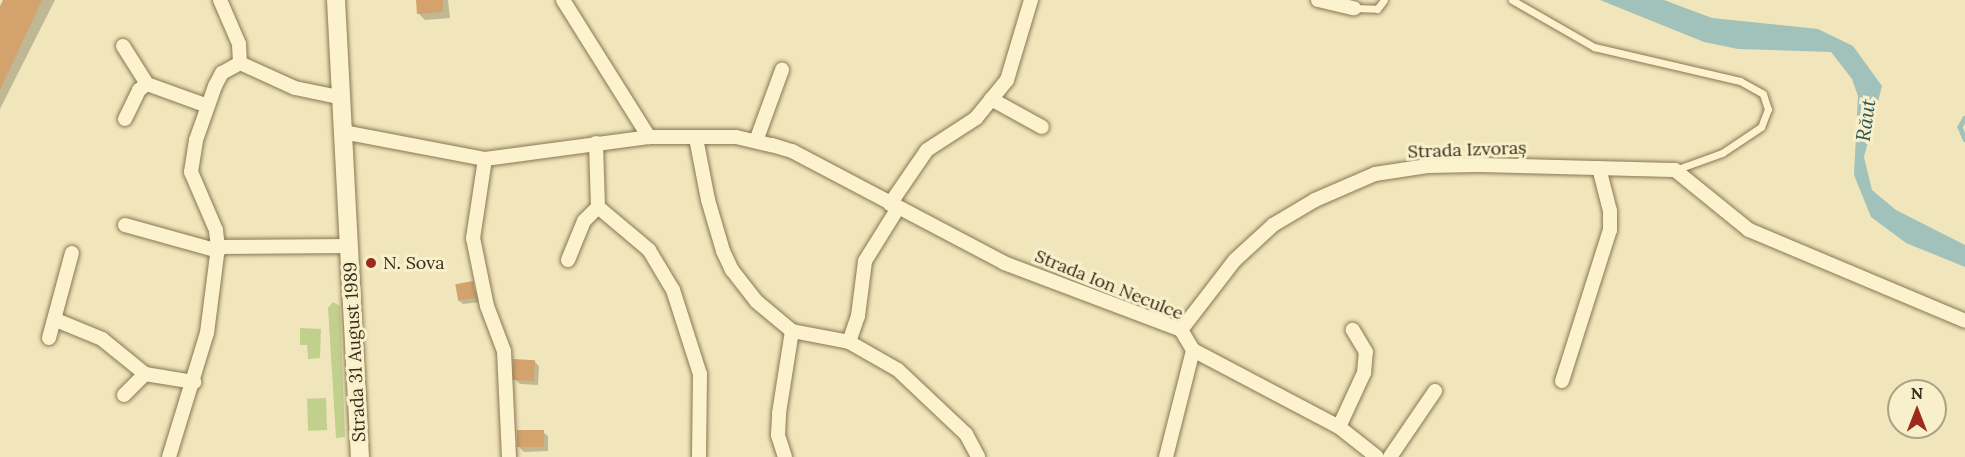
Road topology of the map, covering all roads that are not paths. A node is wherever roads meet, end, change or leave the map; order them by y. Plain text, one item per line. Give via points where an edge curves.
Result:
1 (220, 0) edge
2 (336, 0) edge
3 (563, 0) edge
4 (1031, 0) edge
5 (1317, 0) edge
6 (1384, 0) edge
7 (1512, 0) edge
8 (1354, 8) joint
9 (123, 46) dead end
10 (240, 63) junction
11 (782, 70) dead end
12 (147, 84) junction
13 (339, 97) junction
14 (992, 99) junction
15 (205, 105) junction
16 (125, 119) dead end
17 (1042, 127) dead end
18 (343, 132) junction
19 (649, 137) junction
20 (696, 138) junction
21 (756, 141) junction
22 (596, 143) junction
23 (485, 159) junction
24 (1599, 168) junction
25 (1675, 170) junction
26 (894, 206) junction
27 (598, 207) junction
28 (125, 225) dead end
29 (349, 246) junction
30 (218, 249) junction
31 (72, 253) dead end
32 (568, 260) dead end
33 (56, 320) junction
34 (1965, 321) edge
35 (1181, 330) junction
36 (1353, 330) dead end
37 (792, 331) junction
38 (49, 338) dead end
39 (849, 342) junction
40 (1193, 350) junction
41 (145, 374) junction
42 (1562, 381) dead end
43 (194, 382) junction
44 (1435, 391) dead end
45 (124, 395) dead end
46 (1339, 427) junction
47 (169, 457) edge
48 (360, 457) edge
49 (509, 457) edge
50 (699, 457) edge
51 (785, 457) edge
52 (978, 457) edge
53 (1166, 457) edge
54 (1377, 457) edge
55 (1390, 457) edge

1 - 10 street via 239,44
2 - 13 main road, Strada 31 August 1989
3 - 19 street
4 - 14 street via 1007,80
5 - 8 street
6 - 8 lane via 1377,9
7 - 25 lane via 1594,47 1740,81 1763,94 1768,109 1761,127 1722,153
9 - 12 street
10 - 13 street via 295,88
10 - 15 street via 222,74
11 - 21 street
12 - 15 street
12 - 16 street via 139,90
13 - 18 main road, Strada 31 August 1989
14 - 17 street
14 - 26 street via 976,118 927,150
15 - 30 street via 191,172 216,230
18 - 23 street, Strada Ion Neculce
18 - 29 main road, Strada 31 August 1989
19 - 20 street, Strada Ion Neculce
19 - 22 street, Strada Ion Neculce
20 - 21 street, Strada Ion Neculce
20 - 37 street via 708,200 732,270 756,301
21 - 26 street, Strada Ion Neculce via 792,151
22 - 23 street, Strada Ion Neculce
22 - 27 street
23 - 49 street via 473,238 488,306 504,351
24 - 25 street, Strada Izvoraș
24 - 35 street, Strada Izvoraș via 1427,166 1375,174 1315,200 1273,225 1235,260
24 - 42 street via 1610,211 1610,230
25 - 34 street via 1749,231
26 - 35 street, Strada Ion Neculce via 1004,263
26 - 39 street via 865,261 858,316
27 - 32 street via 584,221
27 - 50 street via 649,250 677,301 700,374
28 - 30 street, Strada 31 August 1989
29 - 30 street, Strada 31 August 1989
29 - 48 main road, Strada 31 August 1989
30 - 43 street via 207,333
31 - 33 street
33 - 38 street
33 - 41 street via 102,339
35 - 40 street, Strada Ion Neculce
36 - 46 street via 1366,352 1365,366
37 - 39 street
37 - 51 street via 778,435
39 - 52 street via 898,370 966,434
40 - 46 street
40 - 53 street
41 - 43 street
41 - 45 street
43 - 47 street via 177,423
44 - 55 street
46 - 54 street

